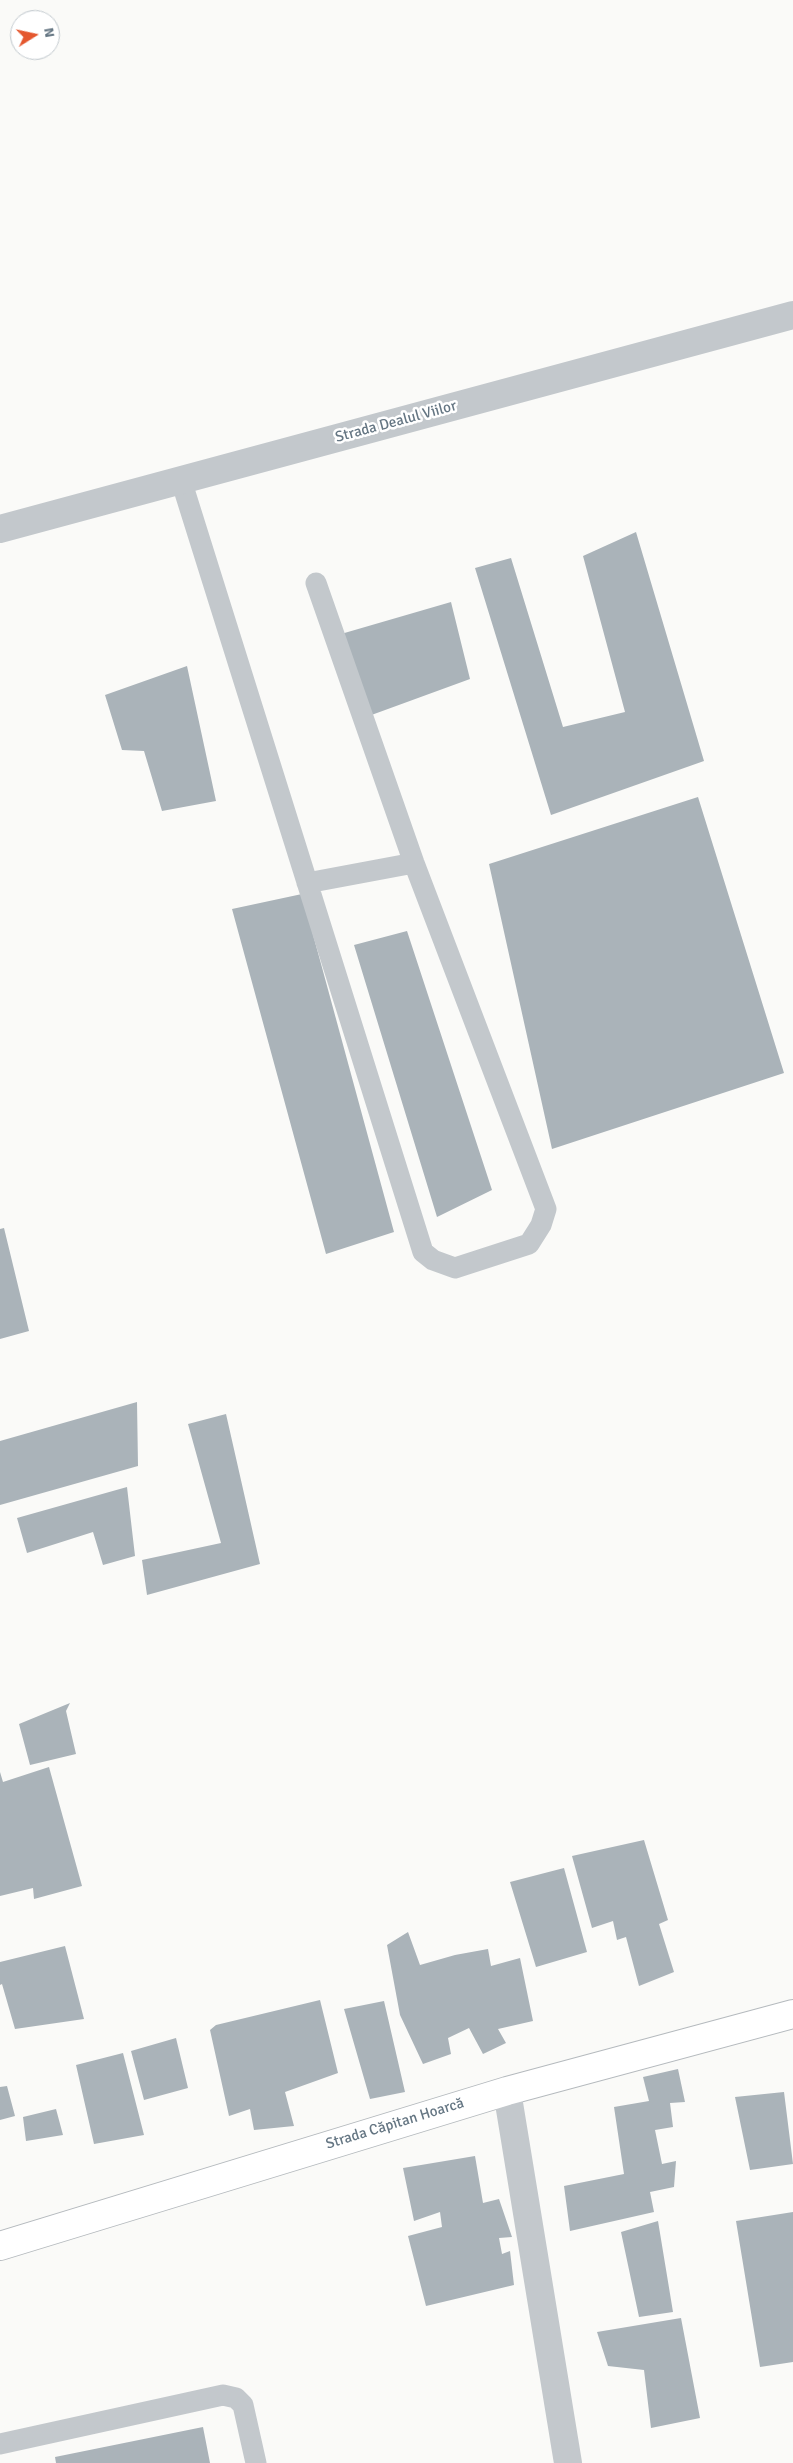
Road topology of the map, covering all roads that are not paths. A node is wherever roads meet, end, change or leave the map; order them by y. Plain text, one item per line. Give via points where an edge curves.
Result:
1 (793, 315) edge
2 (181, 480) junction
3 (0, 529) edge
4 (316, 583) dead end
5 (414, 863) junction
6 (307, 883) junction
7 (793, 2014) edge
8 (507, 2090) junction
9 (0, 2246) edge
10 (0, 2444) edge
11 (256, 2463) edge
12 (568, 2463) edge

1 - 2 street, Strada Dealul Viilor
2 - 3 street, Strada Dealul Viilor
2 - 6 lane
4 - 5 lane
5 - 6 lane
5 - 6 lane via 546,1209 529,1244 455,1268 422,1252
7 - 8 main road, Strada Căpitan Hoarcă
8 - 9 main road, Strada Căpitan Hoarcă
8 - 12 street
10 - 11 lane via 223,2395 236,2398 243,2405

